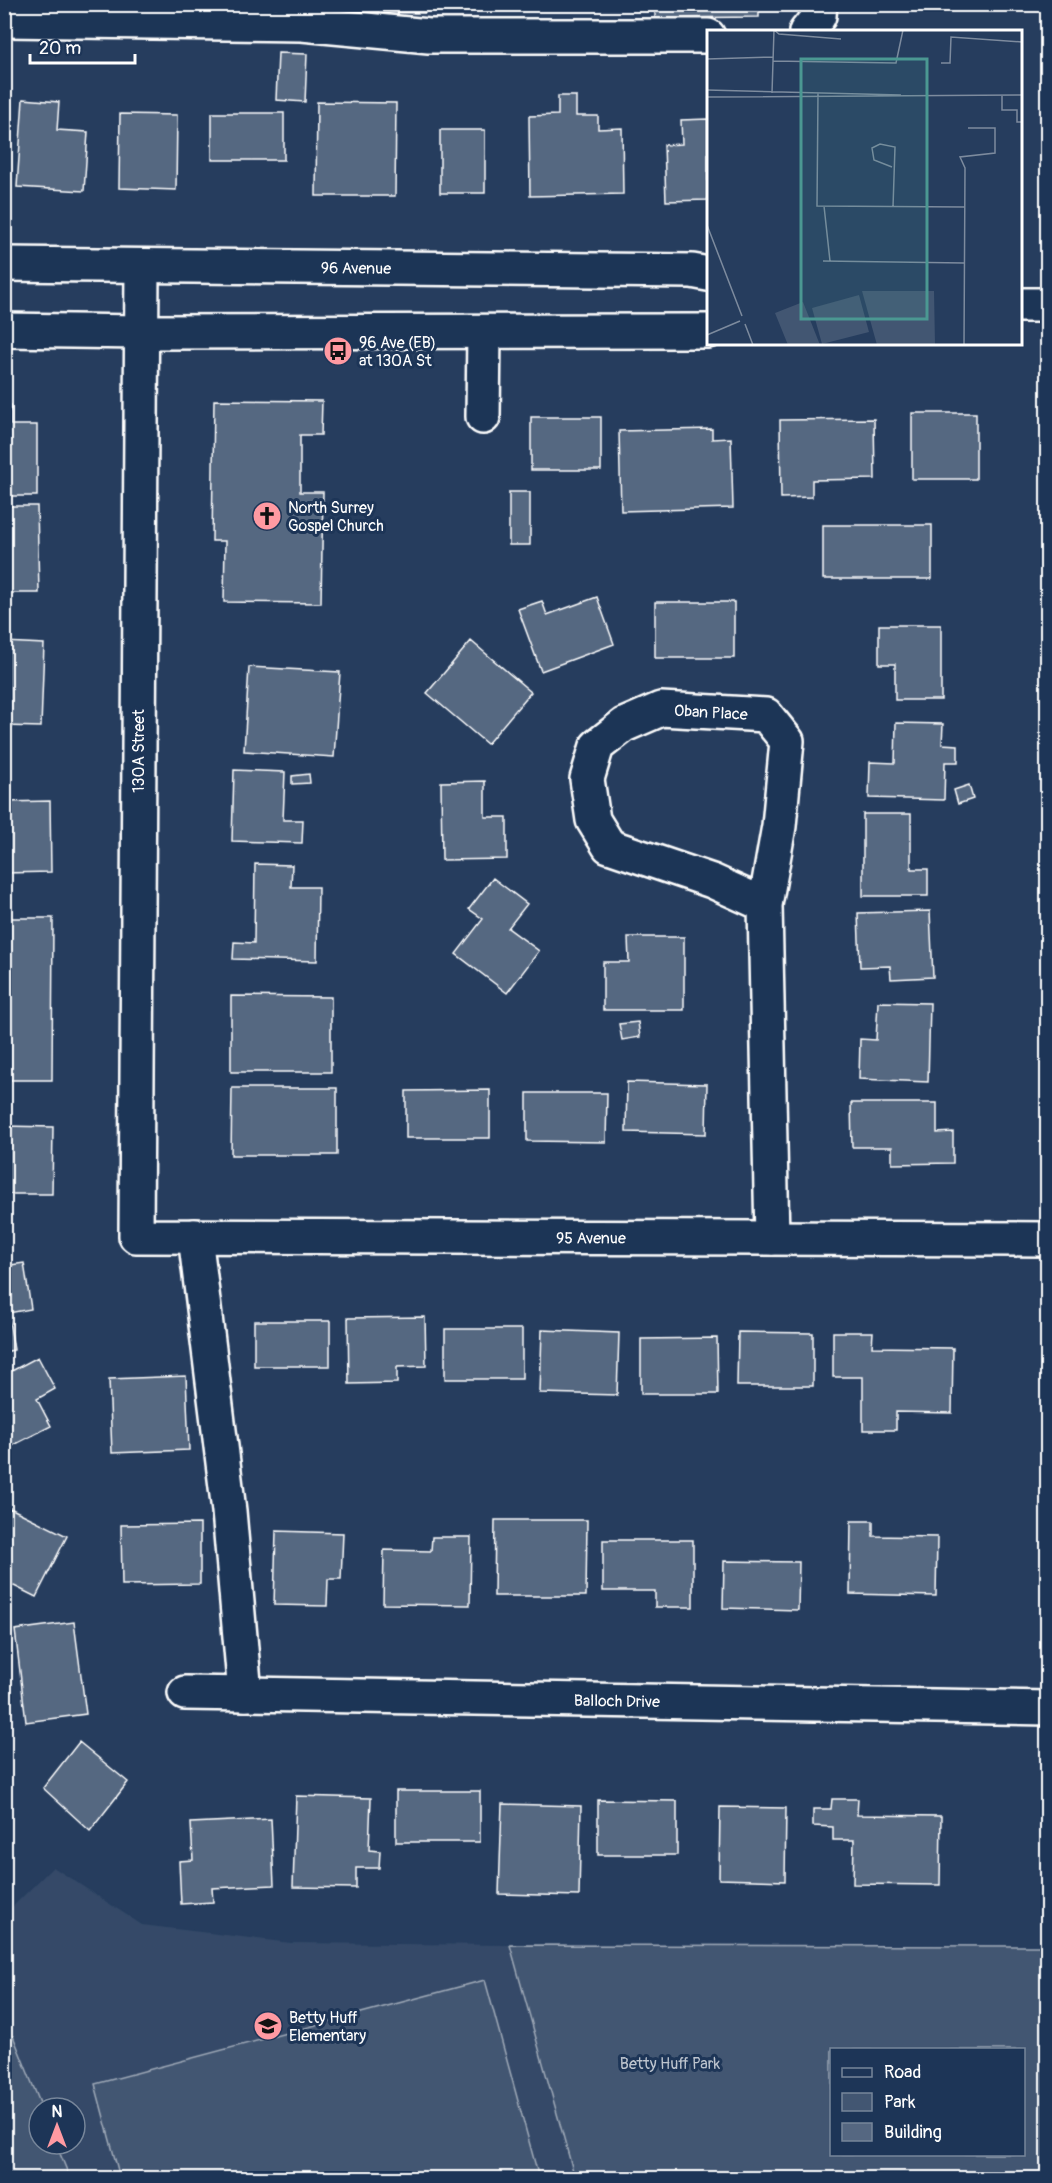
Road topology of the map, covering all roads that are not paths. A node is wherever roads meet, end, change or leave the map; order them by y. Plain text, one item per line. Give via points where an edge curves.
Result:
1 (820, 4) edge
2 (4, 20) edge
3 (808, 30) edge
4 (707, 36) edge
5 (4, 264) edge
6 (142, 266) junction
7 (707, 274) edge
8 (1022, 305) edge
9 (1047, 305) edge
10 (4, 330) edge
11 (707, 331) edge
12 (140, 332) junction
13 (484, 332) junction
14 (483, 417) dead end
15 (765, 905) junction
16 (136, 1236) joint
17 (195, 1236) junction
18 (772, 1238) junction
19 (1047, 1239) edge
20 (185, 1693) dead end
21 (245, 1694) junction
22 (1047, 1708) edge

1 - 3 street via 819,16
2 - 4 street via 303,24 429,36
5 - 6 street, 96 Avenue
6 - 7 street, 96 Avenue
6 - 12 street, 130A Street
8 - 9 street
10 - 12 street
11 - 13 street
12 - 13 street
12 - 16 street, 130A Street
13 - 14 street
15 - 15 street, Oban Place via 779,826 787,741 766,715 660,709 624,724 597,746 587,778 593,820 609,846 712,881
15 - 18 street, Oban Place
16 - 17 street, 95 Avenue
17 - 18 street, 95 Avenue
17 - 21 street via 229,1511
18 - 19 street, 95 Avenue
20 - 21 street, Balloch Drive
21 - 22 street, Balloch Drive

